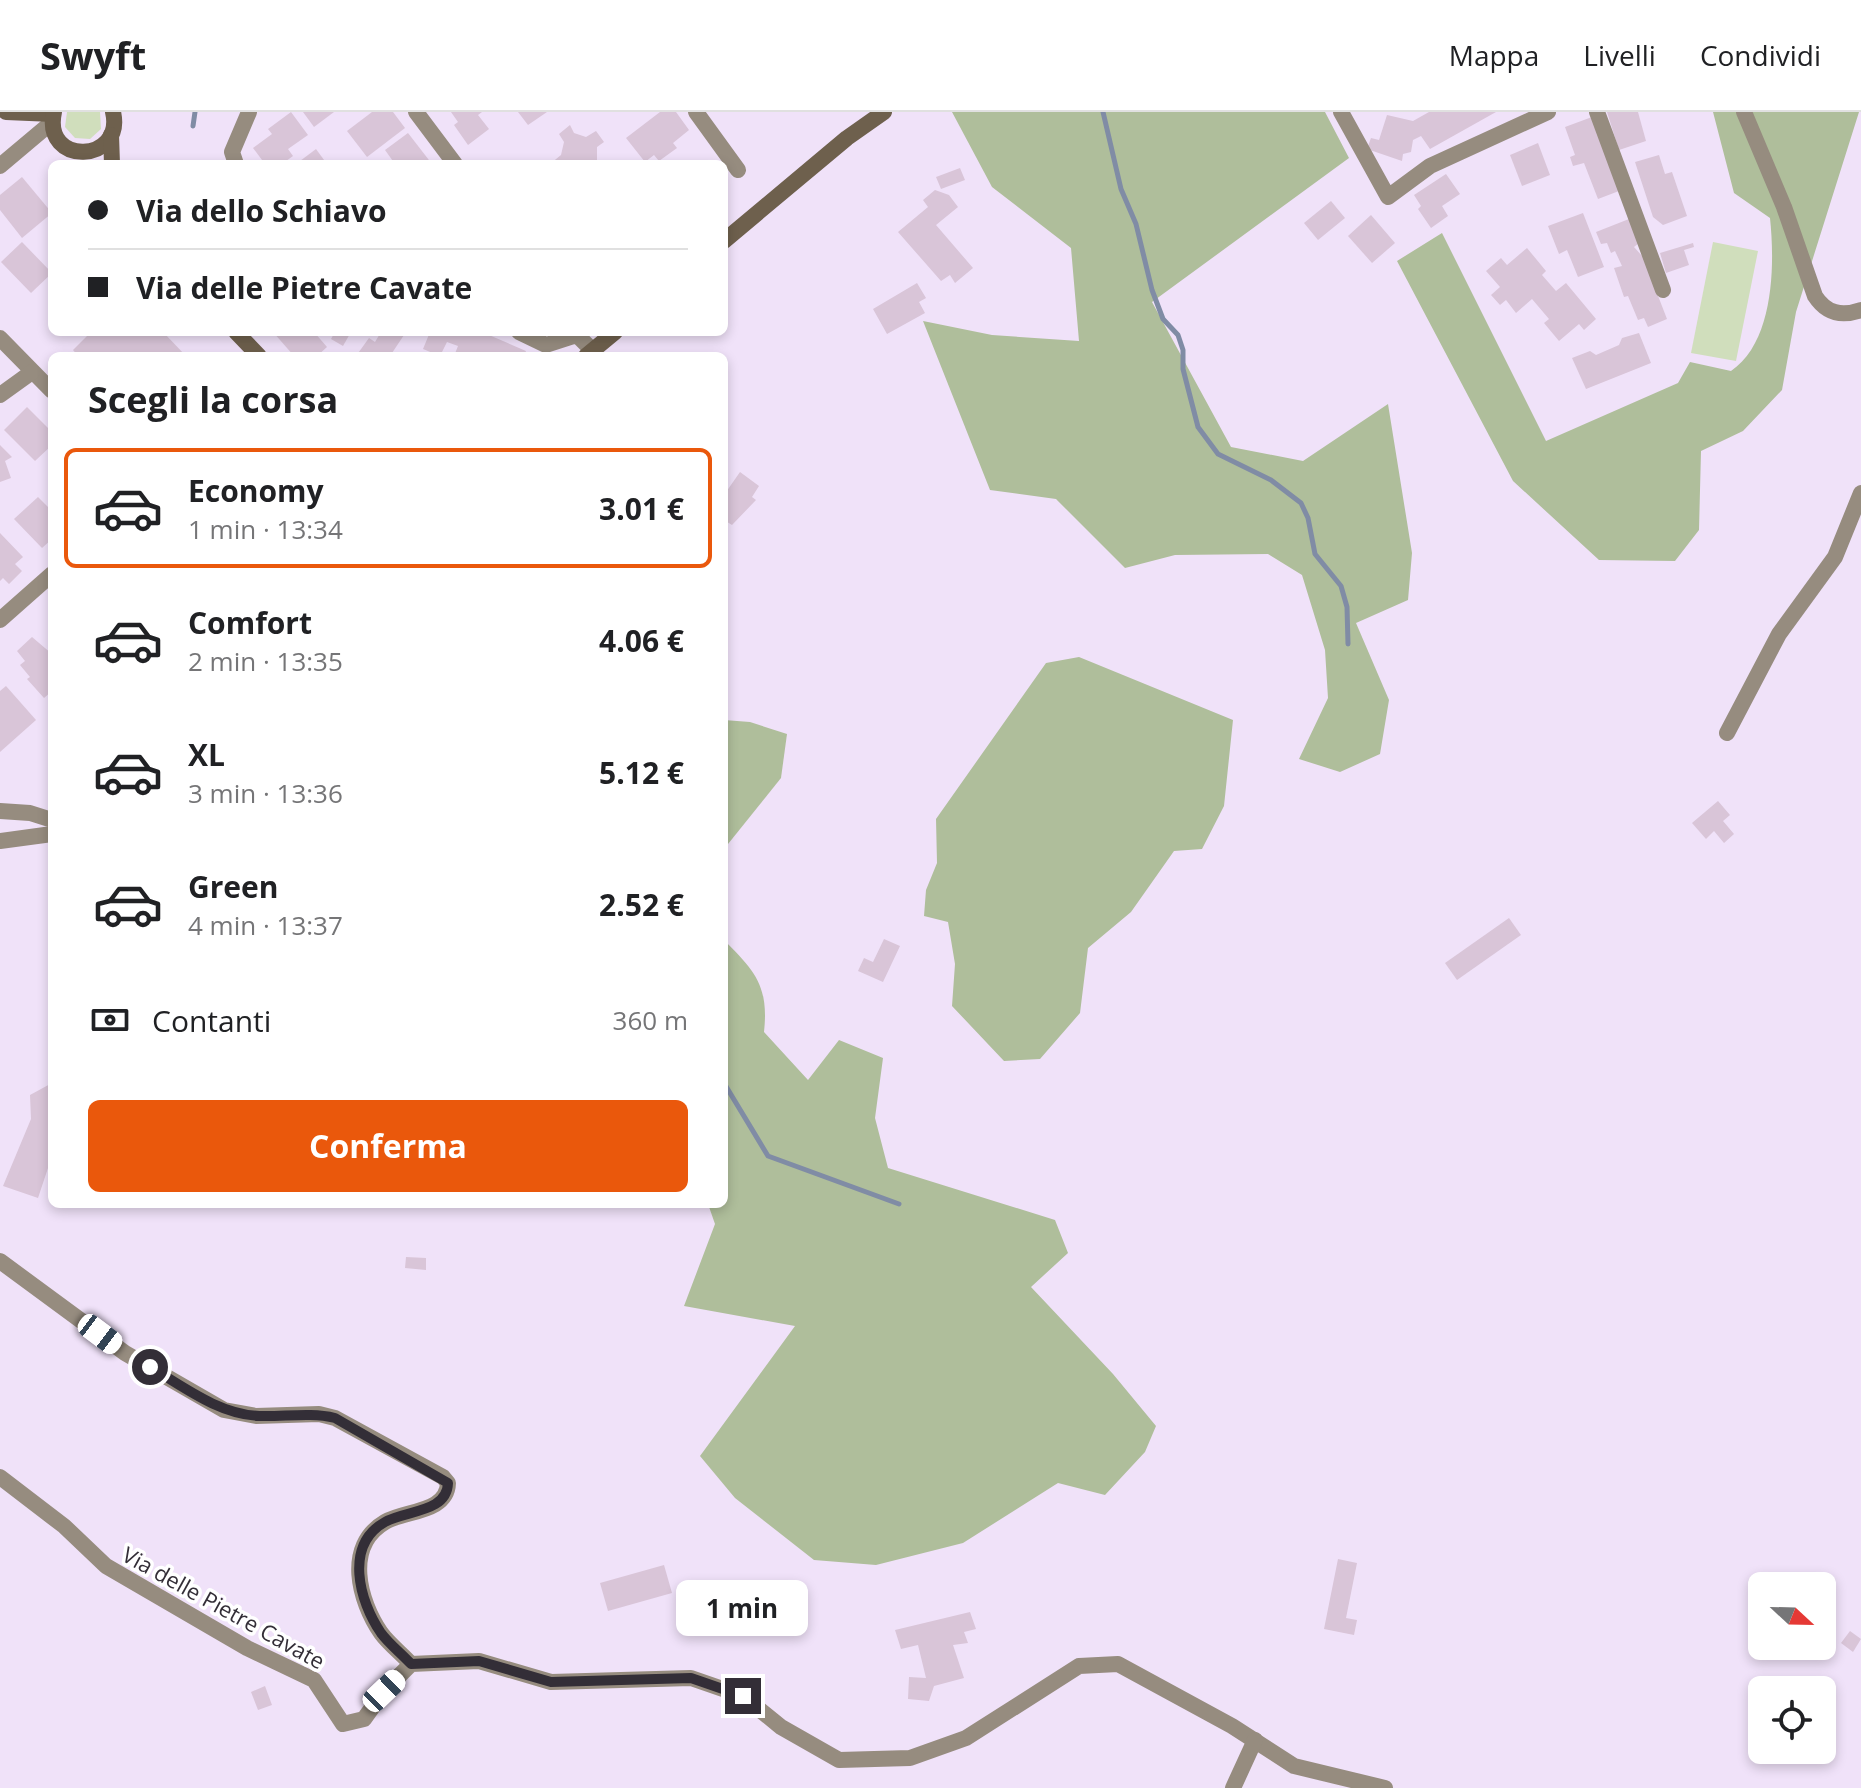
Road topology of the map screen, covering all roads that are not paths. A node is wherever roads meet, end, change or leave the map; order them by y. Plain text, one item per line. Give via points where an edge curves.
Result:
1 (6, 112) edge
2 (113, 112) edge
3 (249, 112) edge
4 (416, 112) edge
5 (696, 112) edge
6 (884, 112) edge
7 (1341, 112) edge
8 (1548, 112) edge
9 (1597, 112) edge
10 (1744, 112) edge
11 (53, 116) edge
12 (111, 135) junction
13 (68, 148) junction
14 (22, 149) junction
15 (86, 160) edge
16 (112, 160) edge
17 (235, 160) edge
18 (452, 160) edge
19 (0, 166) edge
20 (738, 170) dead end
21 (728, 238) edge
22 (1663, 290) dead end
23 (1861, 310) edge
24 (240, 336) edge
25 (527, 336) edge
26 (574, 336) edge
27 (610, 336) edge
28 (0, 338) edge
29 (255, 352) edge
30 (591, 352) edge
31 (32, 372) junction
32 (48, 387) edge
33 (0, 395) edge
34 (1861, 493) edge
35 (48, 578) edge
36 (0, 620) edge
37 (1727, 733) dead end
38 (0, 811) edge
39 (48, 819) edge
40 (48, 835) edge
41 (0, 841) edge
42 (0, 1261) edge
43 (0, 1477) edge
44 (411, 1664) junction
45 (1255, 1740) junction
46 (1233, 1788) edge
47 (1385, 1788) edge

1 - 11 main road
2 - 12 main road
3 - 17 street via 232,152
4 - 18 street
5 - 20 street
6 - 21 main road
7 - 8 street via 1388,197 1430,166
9 - 22 street
10 - 23 street via 1815,296 1836,313
11 - 13 main road
11 - 14 street
12 - 13 main road via 96,150
12 - 16 main road
13 - 14 street
13 - 15 main road
14 - 19 street
24 - 29 main road
25 - 26 street via 546,345
27 - 30 main road
28 - 31 street
31 - 32 street
31 - 33 street
34 - 37 street via 1835,557 1779,634
35 - 36 street
38 - 39 street
40 - 41 street
42 - 44 street via 125,1353 224,1410 335,1418 443,1477 448,1493 441,1502 386,1521 372,1531 360,1552 360,1590 381,1634
43 - 44 street, Via delle Pietre Cavate via 106,1566 247,1648 314,1680 343,1724 364,1719
44 - 45 street via 479,1661 551,1682 691,1678 743,1696 781,1727 839,1760 910,1758 966,1738 1079,1666 1118,1664
45 - 46 street
45 - 47 street via 1294,1766

